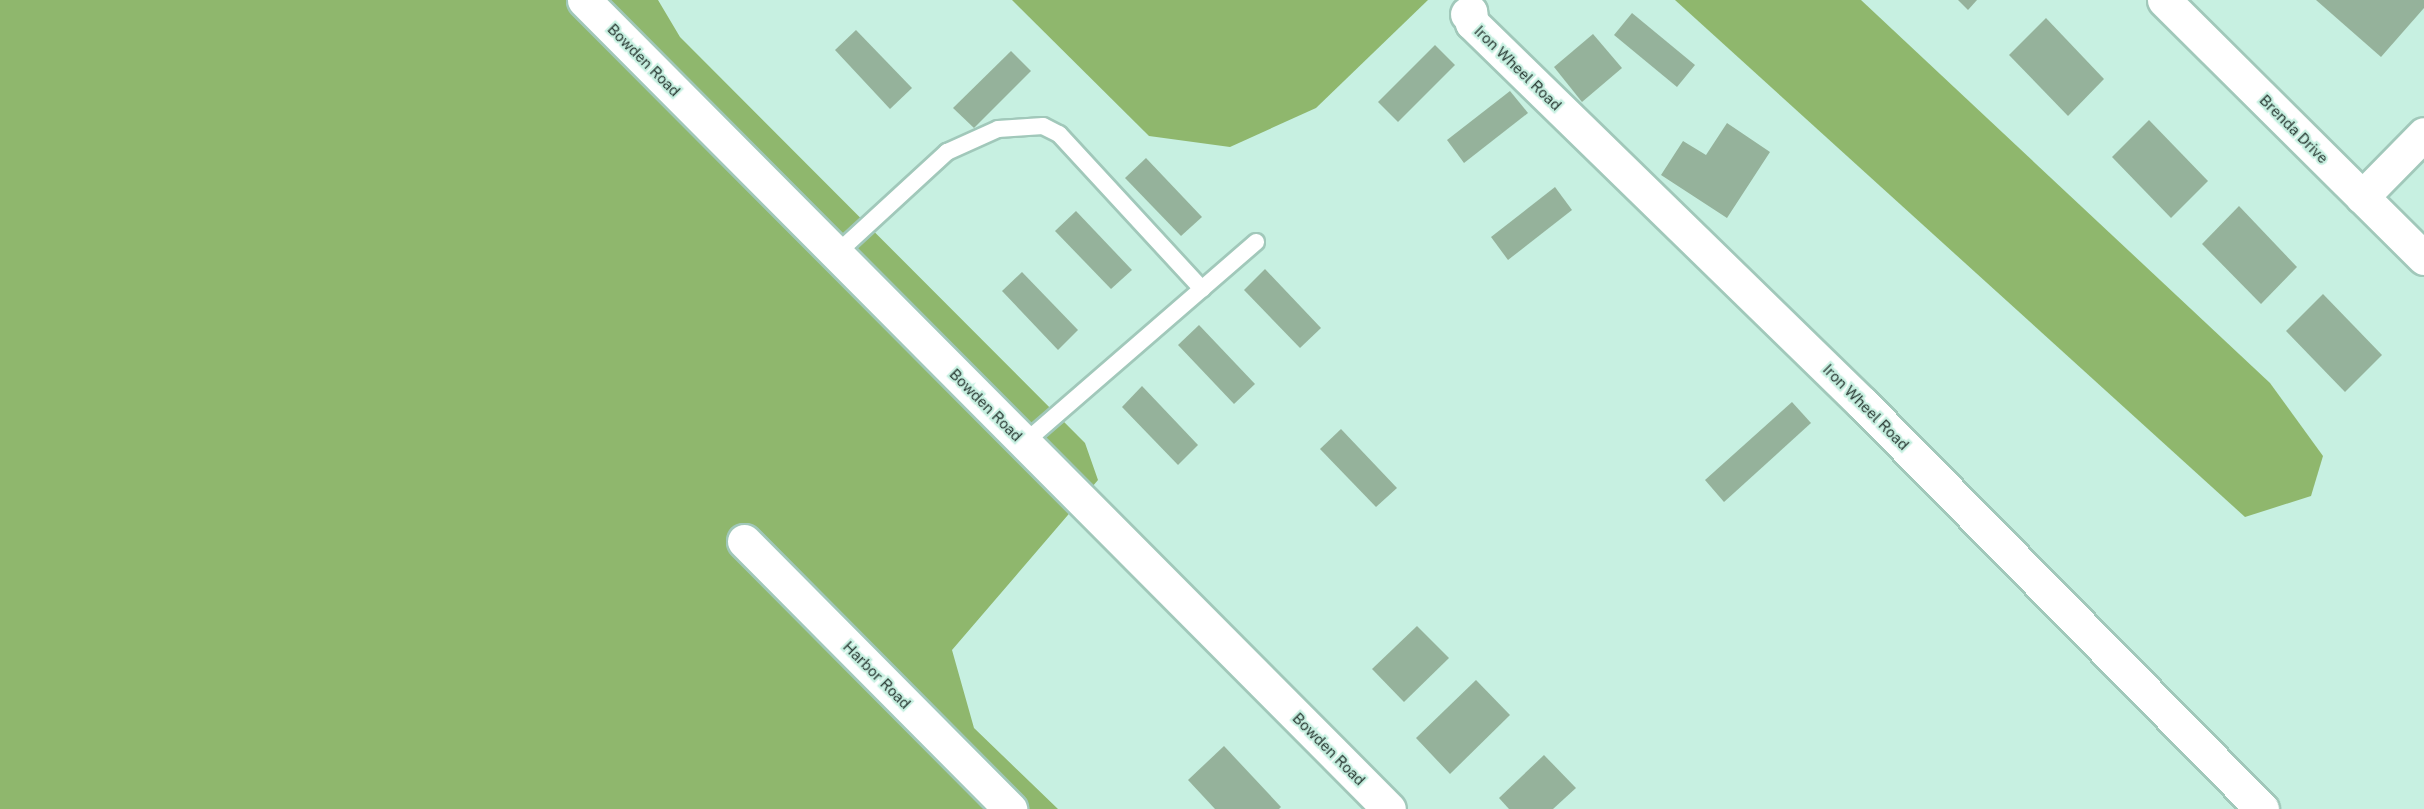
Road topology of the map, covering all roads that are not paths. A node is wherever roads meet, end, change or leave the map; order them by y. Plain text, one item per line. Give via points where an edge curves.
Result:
1 (584, 0) edge
2 (2164, 0) edge
3 (1467, 14) dead end
4 (2424, 134) edge
5 (2362, 197) junction
6 (1257, 242) dead end
7 (836, 254) junction
8 (2424, 258) edge
9 (1202, 289) junction
10 (1024, 443) junction
11 (744, 541) dead end
12 (1010, 809) edge
13 (1389, 809) edge
14 (2262, 809) edge

1 - 7 street, Bowden Road
2 - 5 street, Brenda Drive
3 - 14 street, Iron Wheel Road via 1470,12 1472,23 1870,411
4 - 5 street
5 - 8 street, Brenda Drive
6 - 9 lane
7 - 9 lane via 947,152 998,129 1043,126 1059,134
7 - 10 street, Bowden Road
9 - 10 lane
10 - 13 street, Bowden Road
11 - 12 street, Harbor Road

